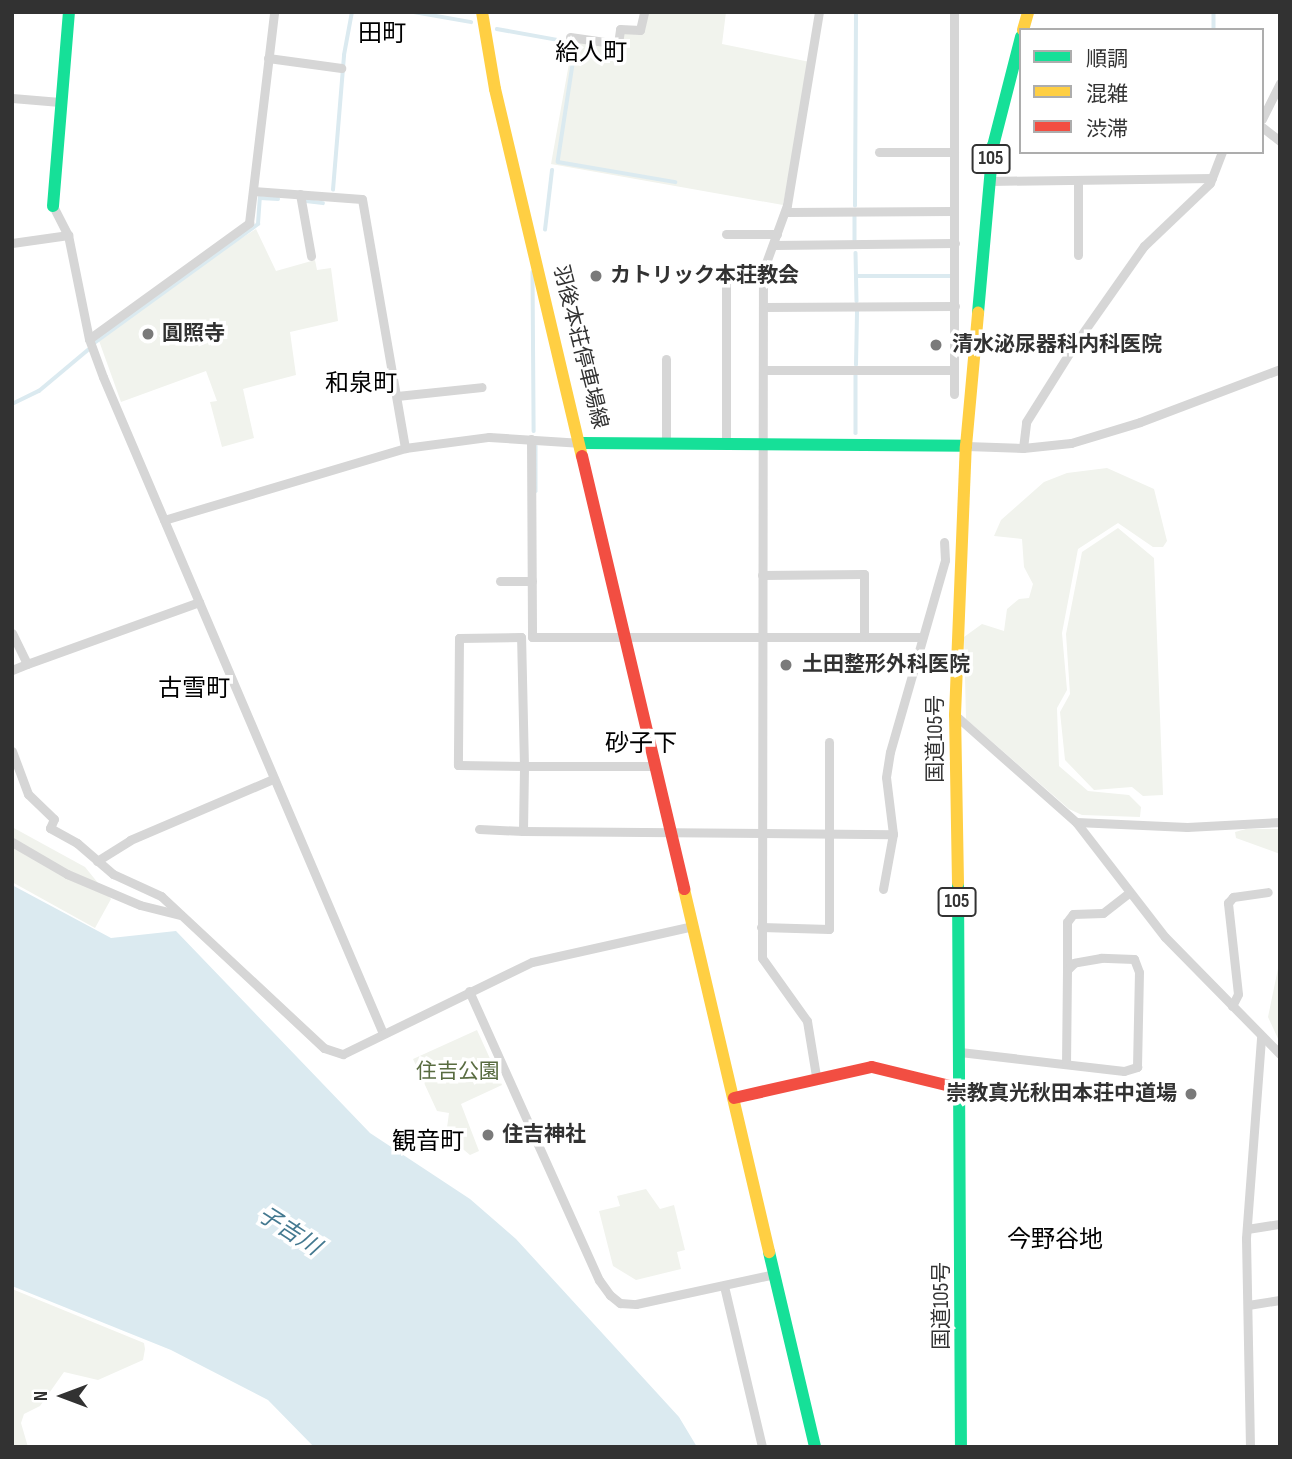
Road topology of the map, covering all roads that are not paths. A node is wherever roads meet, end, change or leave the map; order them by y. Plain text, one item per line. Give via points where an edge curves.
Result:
1 (69, 12) edge
2 (274, 12) edge
3 (482, 12) edge
4 (644, 12) edge
5 (819, 12) edge
6 (954, 12) edge
7 (570, 37) dead end
8 (1019, 51) edge
9 (268, 58) junction
10 (341, 68) dead end
11 (1280, 83) edge
12 (1014, 87) edge
13 (12, 98) edge
14 (60, 103) junction
15 (1264, 115) edge
16 (1264, 129) edge
17 (1280, 141) edge
18 (879, 152) dead end
19 (954, 152) junction
20 (1221, 154) edge
21 (1212, 178) junction
22 (1078, 180) junction
23 (989, 181) junction
24 (253, 191) junction
25 (300, 194) junction
26 (53, 206) joint
27 (954, 211) junction
28 (785, 212) junction
29 (68, 234) junction
30 (726, 234) dead end
31 (777, 234) junction
32 (12, 243) edge
33 (955, 243) junction
34 (773, 245) junction
35 (1078, 255) dead end
36 (311, 256) dead end
37 (763, 271) junction
38 (955, 306) junction
39 (763, 307) junction
40 (89, 340) junction
41 (666, 359) dead end
42 (1280, 369) edge
43 (764, 370) junction
44 (954, 370) junction
45 (482, 387) dead end
46 (954, 394) dead end
47 (397, 396) junction
48 (531, 439) junction
49 (763, 442) junction
50 (582, 443) junction
51 (666, 443) junction
52 (726, 443) junction
53 (966, 446) junction
54 (405, 448) junction
55 (1023, 448) junction
56 (164, 520) junction
57 (944, 542) dead end
58 (762, 575) junction
59 (500, 581) dead end
60 (532, 581) junction
61 (199, 602) junction
62 (12, 633) edge
63 (762, 637) junction
64 (864, 637) junction
65 (922, 637) junction
66 (626, 639) junction
67 (27, 664) junction
68 (12, 670) edge
69 (954, 715) junction
70 (829, 742) dead end
71 (12, 751) edge
72 (524, 766) junction
73 (656, 766) junction
74 (273, 779) junction
75 (1076, 822) junction
76 (1280, 822) edge
77 (479, 829) dead end
78 (523, 831) junction
79 (670, 834) junction
80 (762, 834) junction
81 (893, 834) junction
82 (829, 835) junction
83 (12, 842) edge
84 (97, 861) junction
85 (883, 889) dead end
86 (1268, 892) dead end
87 (1129, 893) junction
88 (186, 917) junction
89 (693, 926) junction
90 (761, 927) junction
91 (1067, 970) junction
92 (469, 991) junction
93 (1232, 1006) junction
94 (382, 1031) junction
95 (1261, 1037) junction
96 (958, 1052) junction
97 (1280, 1054) edge
98 (1066, 1064) junction
99 (816, 1076) junction
100 (962, 1089) junction
101 (734, 1098) junction
102 (1280, 1224) edge
103 (1247, 1229) junction
104 (775, 1274) junction
105 (724, 1286) junction
106 (1280, 1300) edge
107 (1248, 1304) junction
108 (762, 1447) edge
109 (815, 1447) edge
110 (961, 1447) edge
111 (1250, 1447) edge

1 - 14 main road
2 - 9 street
3 - 50 main road, 羽後本荘停車場線 via 495,89
4 - 7 street via 640,30 620,29 618,44
5 - 28 street
6 - 19 street
8 - 12 main road, 国道105号 / 105
9 - 10 street
9 - 24 street
11 - 15 street
12 - 23 main road, 国道105号 / 105
13 - 14 street
14 - 26 main road
16 - 17 street
18 - 19 street
19 - 27 street
20 - 21 street
21 - 22 street
21 - 55 street via 1135,256 1026,422
22 - 23 street
22 - 35 street
23 - 53 main road, 国道105号 / 105
24 - 25 street
24 - 40 street via 250,223
25 - 36 street
25 - 47 street via 362,199
26 - 29 street
27 - 28 street
27 - 33 street
28 - 31 street
29 - 32 street
29 - 40 street
30 - 31 street
31 - 34 street
33 - 34 street
33 - 38 street
34 - 37 street
37 - 39 street
37 - 52 street via 726,272
38 - 39 street
38 - 44 street
39 - 43 street
40 - 56 street
41 - 51 street
42 - 55 street via 1140,422 1071,443
43 - 44 street
43 - 49 street
44 - 46 street
45 - 47 street
47 - 54 street
48 - 50 street
48 - 54 street via 467,439
48 - 60 street
49 - 52 main road, 羽後本荘停車場線
49 - 53 main road, 羽後本荘停車場線
49 - 58 street
50 - 51 main road, 羽後本荘停車場線
50 - 66 main road
51 - 52 main road, 羽後本荘停車場線
53 - 55 street
53 - 69 main road, 国道105号 / 105
54 - 56 street
56 - 61 street
57 - 65 street via 945,560
58 - 63 street
58 - 64 street via 864,575
59 - 60 street
60 - 66 street via 532,637
61 - 67 street
61 - 74 street
62 - 67 street
63 - 64 street
63 - 66 street
63 - 80 street
64 - 65 street
65 - 81 street via 886,777
66 - 73 main road
67 - 68 street
69 - 75 street
69 - 96 main road, 国道105号 / 105
70 - 82 street
71 - 84 street via 29,794 54,819 50,828
72 - 72 street via 458,765 460,638 522,637
72 - 73 street
72 - 78 street
73 - 79 main road
74 - 84 street via 130,840
74 - 94 street
75 - 76 street via 1187,827
75 - 87 street
77 - 78 street
78 - 79 street
79 - 80 street
79 - 89 main road
80 - 82 street
80 - 90 street
81 - 82 street
81 - 85 street
82 - 90 street via 829,929
83 - 88 street via 68,874 140,905
84 - 88 street via 113,874 161,895
86 - 93 street via 1233,897 1228,903 1238,994
87 - 91 street via 1103,913 1073,914 1067,922
87 - 93 street
88 - 94 street via 324,1048 343,1054
89 - 92 street via 567,952
89 - 101 main road
90 - 99 street via 762,958 807,1021
91 - 98 street
91 - 98 street via 1074,963 1101,958 1134,959 1139,972 1136,1067 1124,1071
92 - 94 street
92 - 105 street via 599,1280 610,1295 620,1303 636,1304
93 - 95 street
95 - 97 street
95 - 103 street
96 - 98 street
96 - 100 main road, 国道105号 / 105
99 - 100 main road via 872,1067
99 - 101 main road
100 - 110 main road, 国道105号 / 105
101 - 104 main road
102 - 103 street
103 - 107 street
104 - 105 street
104 - 109 main road
105 - 108 street
106 - 107 street
107 - 111 street

